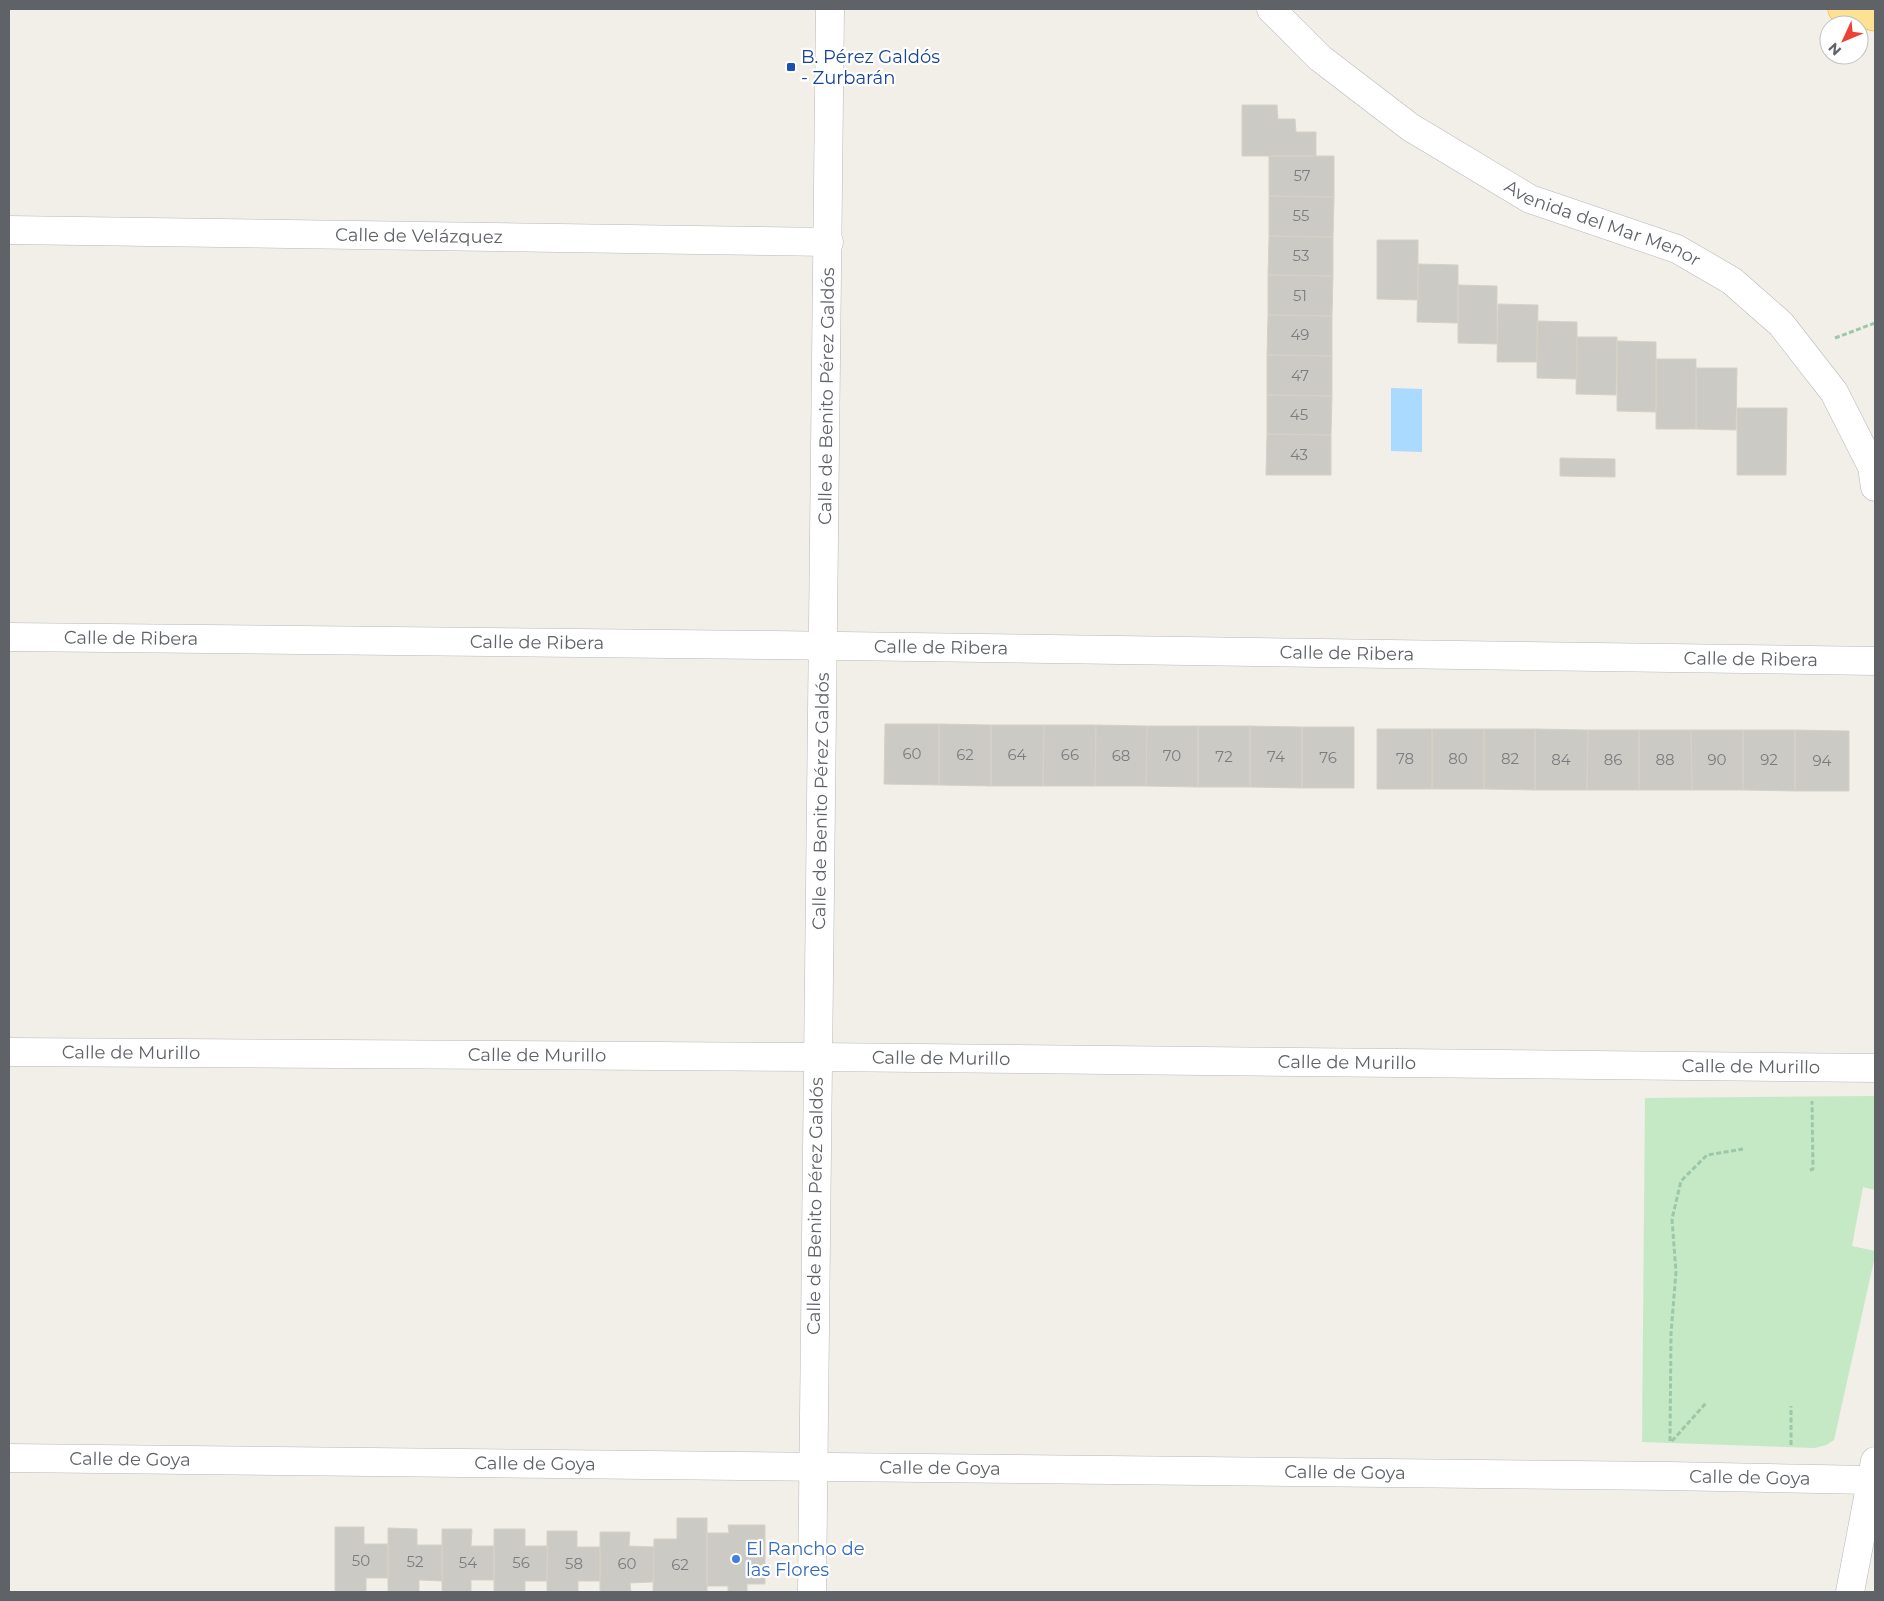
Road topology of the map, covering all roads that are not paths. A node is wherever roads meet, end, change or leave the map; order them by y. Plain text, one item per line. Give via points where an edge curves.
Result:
1 (830, 9) edge
2 (1270, 9) edge
3 (1842, 9) edge
4 (1875, 17) edge
5 (9, 230) edge
6 (829, 242) junction
7 (1875, 487) edge
8 (9, 637) edge
9 (822, 646) junction
10 (1875, 661) edge
11 (9, 1052) edge
12 (817, 1057) junction
13 (1875, 1068) edge
14 (9, 1458) edge
15 (813, 1467) junction
16 (1873, 1471) edge
17 (812, 1592) edge
18 (1850, 1592) edge

1 - 6 street, Calle de Benito Pérez Galdós
2 - 7 street, Avenida del Mar Menor via 1320,58 1410,127 1530,199 1677,250 1732,281 1781,324 1834,392 1872,468
3 - 4 highway
5 - 6 street, Calle de Velázquez
6 - 9 street, Calle de Benito Pérez Galdós
8 - 9 street, Calle de Ribera
9 - 10 street, Calle de Ribera
9 - 12 street, Calle de Benito Pérez Galdós
11 - 12 street, Calle de Murillo
12 - 13 street, Calle de Murillo
12 - 15 street, Calle de Benito Pérez Galdós
14 - 15 street, Calle de Goya
15 - 16 street, Calle de Goya via 1669,1476
15 - 17 street, Calle de Benito Pérez Galdós
16 - 18 street

